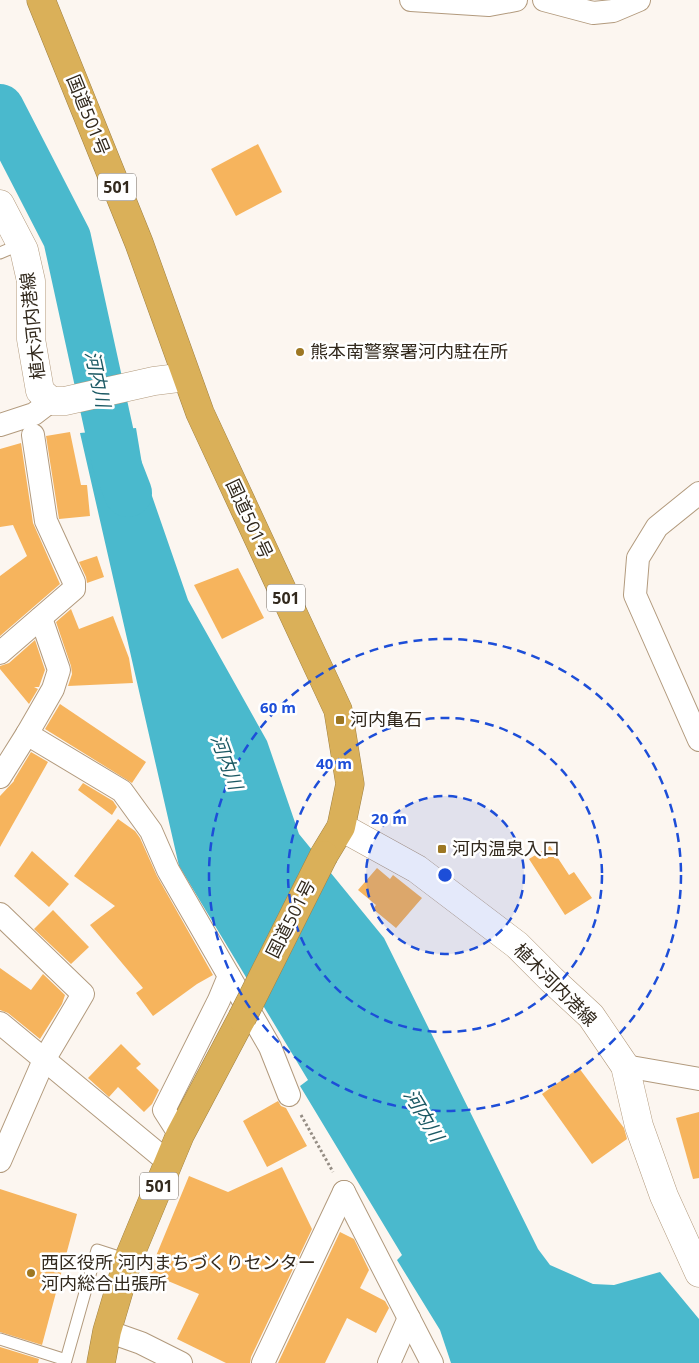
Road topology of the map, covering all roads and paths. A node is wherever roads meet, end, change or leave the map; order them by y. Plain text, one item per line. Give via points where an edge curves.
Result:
1 (41, 0) edge
2 (411, 0) edge
3 (516, 0) edge
4 (544, 0) edge
5 (639, 0) edge
6 (0, 204) edge
7 (10, 248) edge
8 (186, 377) junction
9 (58, 401) junction
10 (0, 426) edge
11 (33, 435) dead end
12 (699, 493) edge
13 (41, 618) junction
14 (0, 653) edge
15 (27, 734) junction
16 (699, 740) edge
17 (0, 777) edge
18 (341, 827) junction
19 (0, 914) edge
20 (229, 976) junction
21 (0, 1023) edge
22 (44, 1060) junction
23 (625, 1066) junction
24 (699, 1079) edge
25 (290, 1095) joint
26 (180, 1135) junction
27 (2, 1151) edge
28 (168, 1162) junction
29 (344, 1192) junction
30 (128, 1260) junction
31 (699, 1273) edge
32 (410, 1318) junction
33 (107, 1331) junction
34 (0, 1339) edge
35 (100, 1363) edge
36 (181, 1363) edge
37 (262, 1363) edge
38 (389, 1363) edge
39 (432, 1363) edge

1 - 8 highway, 国道501号 / 501 via 139,243
2 - 3 street via 489,5
4 - 5 street via 593,13
6 - 7 main road, 植木河内港線
7 - 9 main road, 植木河内港線 via 24,250 31,281 31,339 40,391
8 - 9 main road
8 - 18 highway, 国道501号 / 501 via 338,710 350,784
9 - 10 street
11 - 13 street via 46,522 74,582 74,590
12 - 16 street via 657,527 638,558 636,595
13 - 14 street
13 - 15 street via 59,670 53,689
15 - 17 street
15 - 20 street via 122,791 151,831 168,870
18 - 23 main road, 植木河内港線 via 417,869 517,945 591,1016
18 - 26 highway, 国道501号 / 501, bridge
19 - 22 street via 83,994
20 - 25 street via 270,1047
20 - 26 street via 164,1110
21 - 22 street
22 - 27 street
22 - 28 street
23 - 24 street
23 - 31 main road, 植木河内港線 via 639,1126 664,1196
25 - 29 path
26 - 28 highway, 国道501号 / 501
28 - 30 highway, 国道501号 / 501
29 - 32 street
29 - 37 street
30 - 33 highway, 国道501号 / 501
30 - 34 lane via 98,1250 66,1360
32 - 38 street
32 - 39 street
33 - 35 highway, 国道501号 / 501
33 - 36 street

